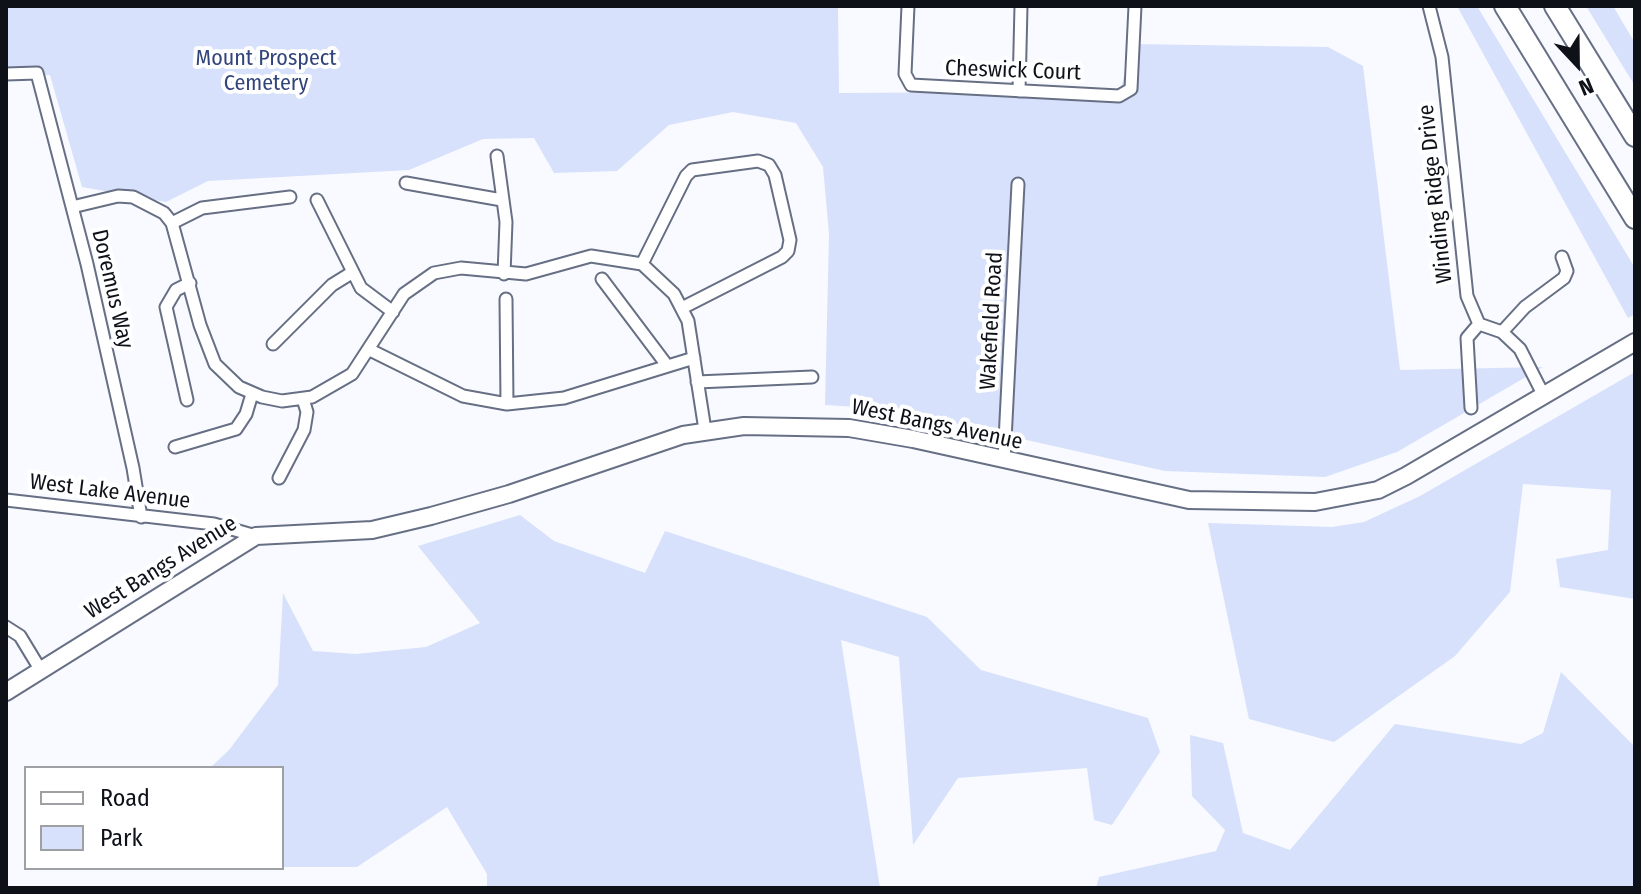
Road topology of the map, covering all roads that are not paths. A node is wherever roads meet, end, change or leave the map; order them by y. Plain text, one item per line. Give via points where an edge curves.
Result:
1 (908, 6) edge
2 (1021, 6) edge
3 (1135, 6) edge
4 (1429, 6) edge
5 (1505, 6) edge
6 (1555, 6) edge
7 (6, 74) edge
8 (1019, 91) junction
9 (1635, 136) edge
10 (497, 156) dead end
11 (406, 183) dead end
12 (1018, 184) dead end
13 (290, 197) dead end
14 (317, 200) dead end
15 (502, 200) junction
16 (72, 207) junction
17 (1635, 218) edge
18 (172, 223) junction
19 (1562, 257) dead end
20 (642, 264) junction
21 (353, 272) junction
22 (504, 274) junction
23 (602, 279) dead end
24 (190, 283) junction
25 (506, 299) dead end
26 (682, 308) junction
27 (393, 312) junction
28 (1479, 324) junction
29 (1502, 332) junction
30 (1635, 342) edge
31 (273, 344) dead end
32 (370, 350) junction
33 (694, 358) junction
34 (666, 364) junction
35 (812, 377) dead end
36 (697, 382) junction
37 (252, 394) junction
38 (1544, 396) junction
39 (303, 399) junction
40 (187, 400) dead end
41 (507, 404) junction
42 (1471, 408) dead end
43 (705, 430) junction
44 (175, 447) dead end
45 (1004, 460) junction
46 (279, 478) dead end
47 (6, 500) edge
48 (141, 517) junction
49 (256, 536) junction
50 (6, 627) edge
51 (40, 669) junction
52 (6, 692) edge

1 - 8 street, Cheswick Court via 905,74 911,85
2 - 8 street
3 - 8 street, Cheswick Court via 1132,83 1126,94
4 - 28 street, Winding Ridge Drive via 1442,57 1467,296
5 - 17 highway
6 - 9 highway
7 - 16 street, Doremus Way via 37,73
10 - 15 street
11 - 15 street
12 - 45 street, Wakefield Road
13 - 18 street via 202,208
14 - 21 street
15 - 22 street
16 - 18 street via 133,197 156,206
16 - 48 street, Doremus Way
18 - 24 street
19 - 29 street via 1564,278
20 - 22 street via 591,256 533,273
20 - 26 street
20 - 26 street via 692,170 758,161 769,165 790,240 788,251
21 - 27 street via 368,296
21 - 31 street via 332,285
22 - 27 street via 461,268 434,273 404,294
23 - 34 street
24 - 37 street via 211,356 222,372
24 - 40 street via 176,290 166,307
25 - 41 street
26 - 33 street
27 - 32 street
28 - 29 street
28 - 42 street via 1467,338
29 - 38 street via 1520,349
30 - 38 street, West Bangs Avenue
32 - 39 street via 352,374
32 - 41 street via 463,396
33 - 34 street
33 - 36 street
34 - 41 street via 564,398
35 - 36 street
36 - 43 street
37 - 39 street via 271,400
37 - 44 street via 236,429
38 - 45 street, West Bangs Avenue via 1378,490 1315,502 1189,500
39 - 46 street via 304,430
43 - 45 street, West Bangs Avenue via 849,428
43 - 49 street, West Bangs Avenue via 509,494 372,530
47 - 48 street, West Lake Avenue
48 - 49 street, West Lake Avenue via 214,524
49 - 51 street, West Bangs Avenue
50 - 51 street via 20,636
51 - 52 street, West Bangs Avenue

